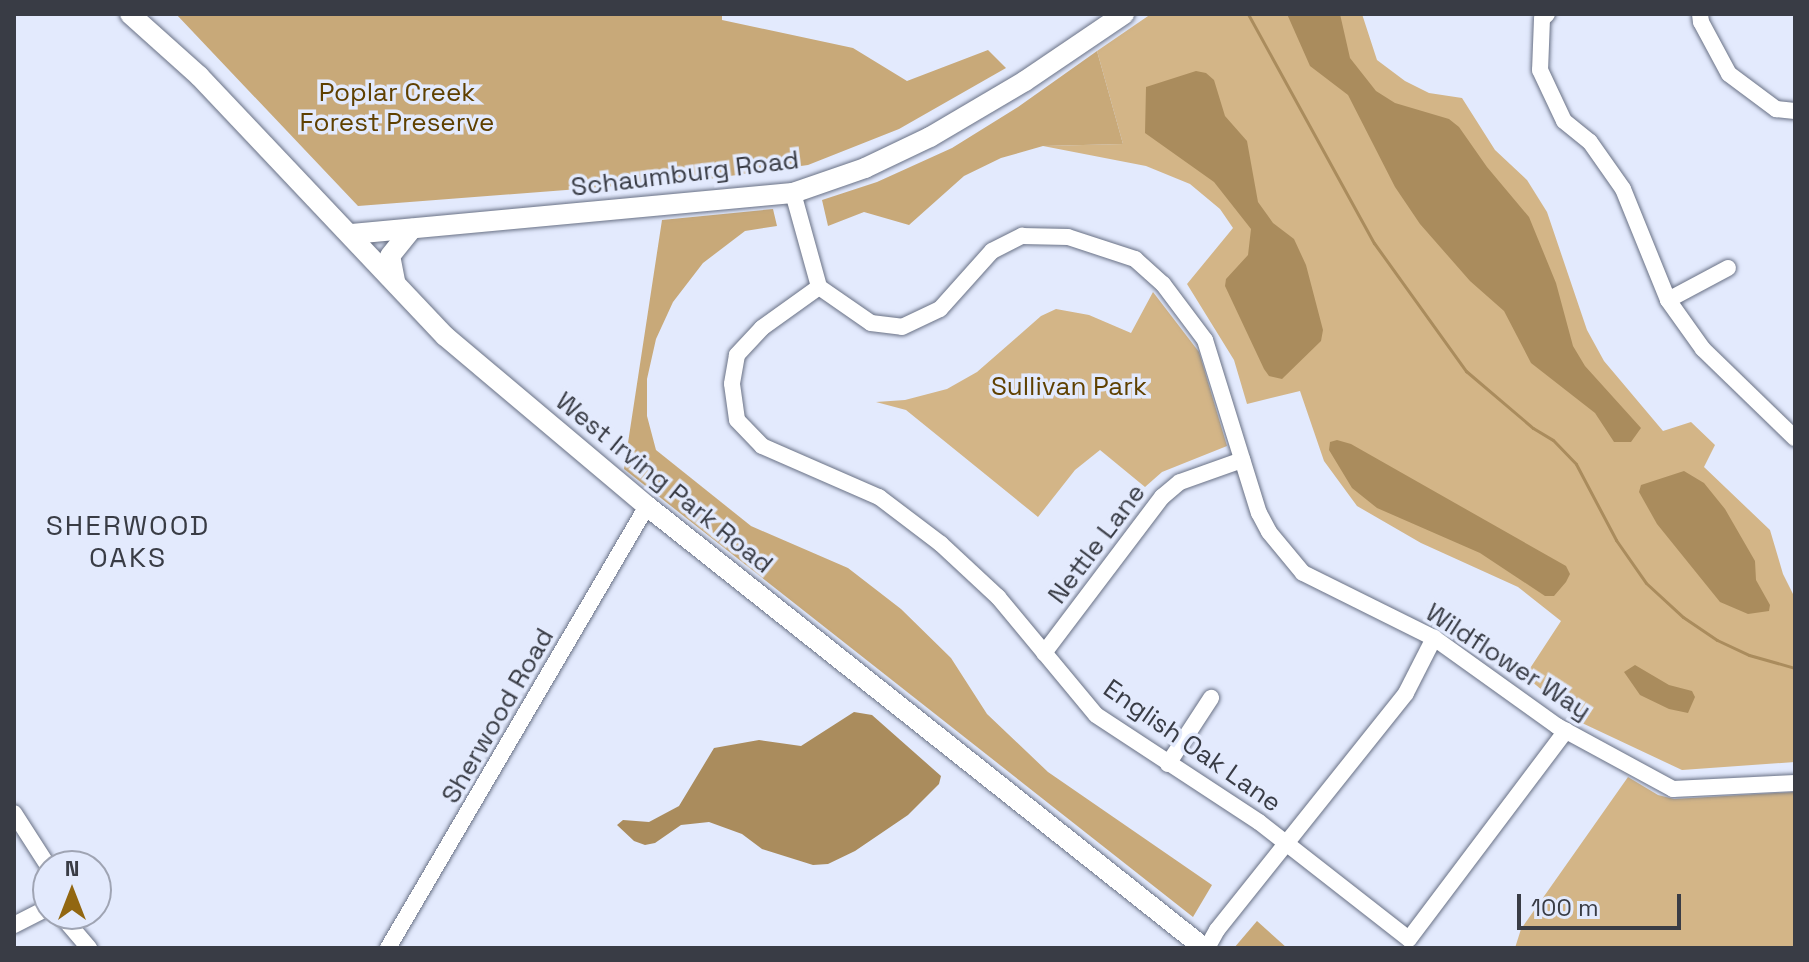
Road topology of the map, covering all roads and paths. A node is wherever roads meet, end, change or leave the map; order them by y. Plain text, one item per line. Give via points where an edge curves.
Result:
1 (130, 14) edge
2 (1124, 14) edge
3 (1700, 14) edge
4 (1541, 16) edge
5 (1795, 111) edge
6 (793, 193) junction
7 (412, 229) junction
8 (351, 234) junction
9 (1728, 268) dead end
10 (395, 281) junction
11 (819, 287) junction
12 (1668, 300) junction
13 (1795, 438) edge
14 (1242, 460) junction
15 (647, 506) junction
16 (1434, 638) junction
17 (1044, 653) junction
18 (1211, 698) dead end
19 (1566, 731) junction
20 (1168, 764) junction
21 (1795, 783) edge
22 (14, 813) edge
23 (1287, 844) junction
24 (38, 850) edge
25 (32, 916) edge
26 (14, 925) edge
27 (74, 930) edge
28 (1196, 945) edge
29 (89, 948) edge
30 (388, 948) edge

1 - 8 main road, West Irving Park Road via 199,76
2 - 6 main road, Schaumburg Road via 930,137 865,168
3 - 5 street via 1729,74 1776,109
4 - 12 street via 1540,70 1564,121 1590,142 1623,189
6 - 7 main road, Schaumburg Road
6 - 11 street
7 - 8 main road, Schaumburg Road
7 - 10 main road via 390,256
8 - 10 main road, West Irving Park Road
9 - 12 street
10 - 15 main road, West Irving Park Road via 445,336
11 - 14 street, Wildflower Way via 871,323 902,327 940,309 992,251 1022,236 1051,234 1125,253 1150,269 1205,340
11 - 17 street, English Oak Lane via 762,328 737,355 732,384 737,420 762,446 879,497 941,544 998,597
12 - 13 street via 1703,349
14 - 16 street, Wildflower Way via 1269,532 1303,573
14 - 17 street, Nettle Lane via 1180,482 1162,497
15 - 28 main road, West Irving Park Road
15 - 30 street, Sherwood Road
16 - 19 street, Wildflower Way
16 - 23 street via 1406,693
17 - 20 street, English Oak Lane via 1096,715
18 - 20 street
19 - 21 street, Wildflower Way via 1673,789
19 - 23 street, English Oak Lane via 1409,939
20 - 23 street, English Oak Lane
22 - 24 street
23 - 28 street via 1217,930
25 - 26 street
27 - 29 street

